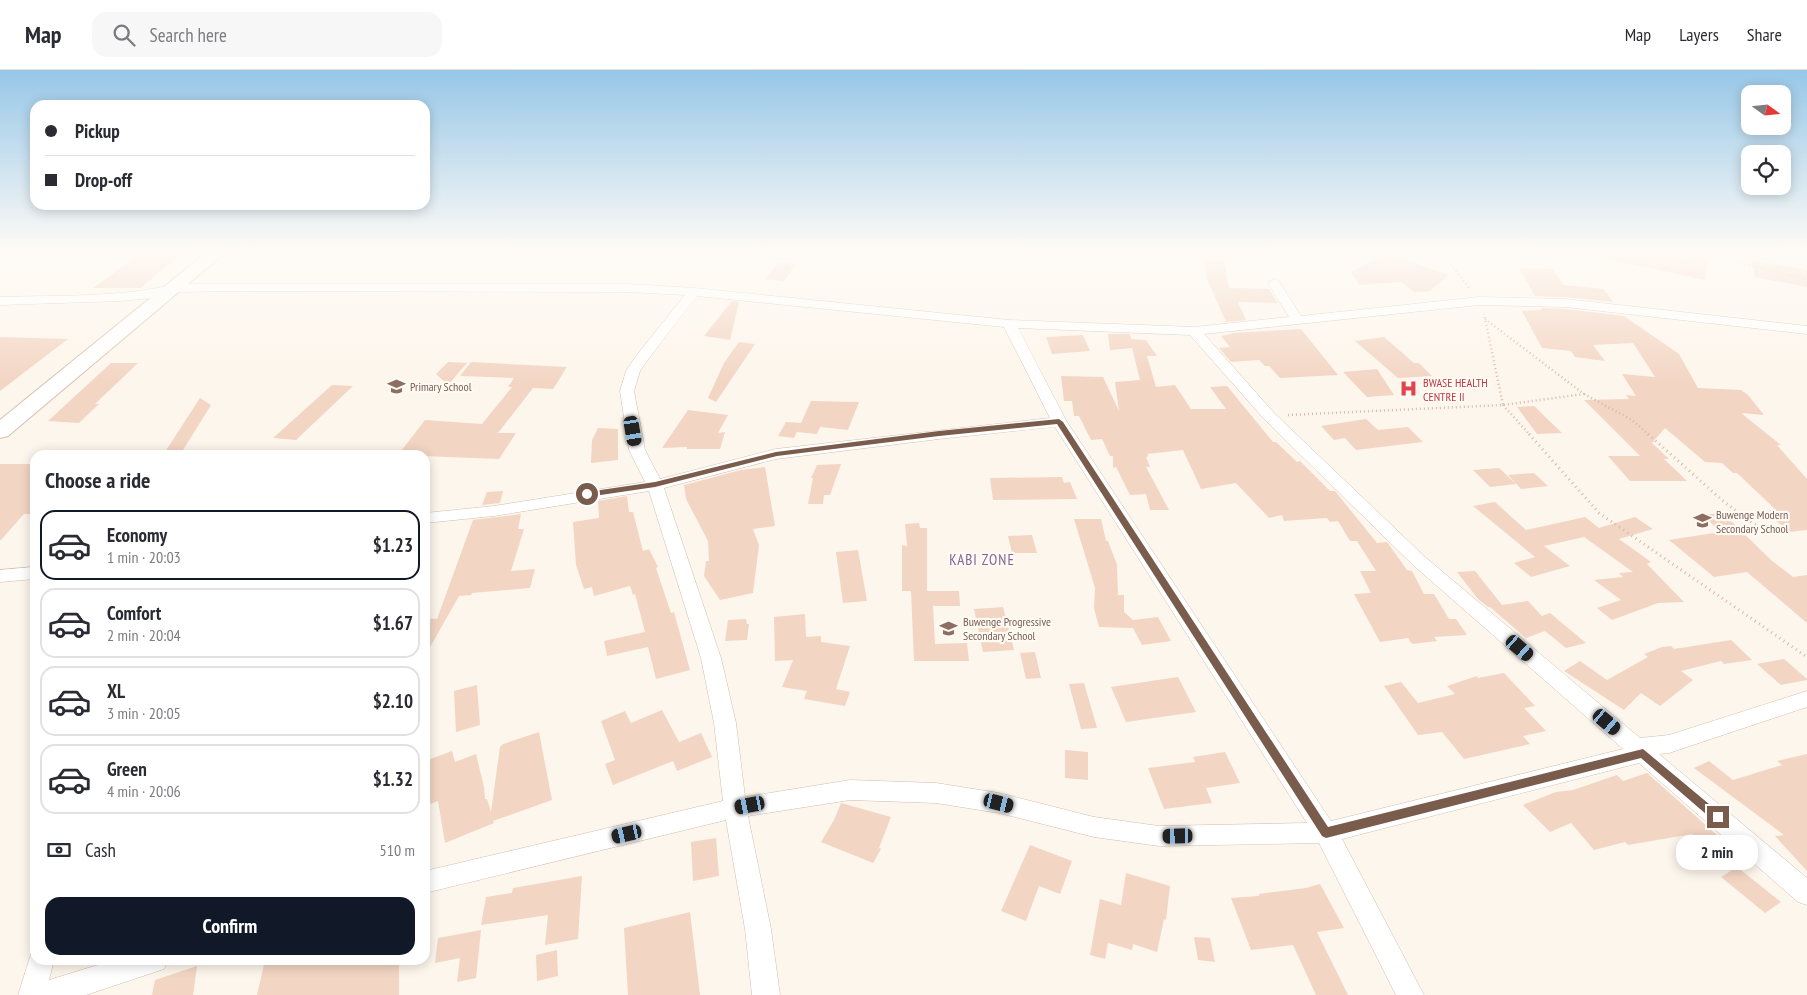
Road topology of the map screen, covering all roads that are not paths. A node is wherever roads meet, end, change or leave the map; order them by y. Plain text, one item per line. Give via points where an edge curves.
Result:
1 (131, 295) edge
2 (167, 295) edge
3 (692, 295) edge
4 (725, 295) edge
5 (1282, 295) edge
6 (0, 301) edge
7 (1297, 320) junction
8 (1009, 324) junction
9 (1807, 330) edge
10 (1194, 331) junction
11 (1059, 422) junction
12 (0, 431) edge
13 (655, 485) junction
14 (430, 517) edge
15 (30, 573) edge
16 (0, 576) edge
17 (1807, 699) edge
18 (1639, 750) junction
19 (734, 808) junction
20 (1326, 833) junction
21 (430, 881) edge
22 (1807, 894) edge
23 (40, 965) edge
24 (138, 965) edge
25 (32, 995) edge
26 (44, 995) edge
27 (766, 995) edge
28 (1410, 995) edge

1 - 6 street
2 - 12 main road
3 - 13 street via 633,372 627,390 637,450
4 - 8 street
5 - 7 street
7 - 9 street via 1479,301 1565,303
7 - 10 street
8 - 10 street
8 - 11 street
10 - 18 street via 1269,416 1420,561
11 - 13 street via 776,454
11 - 20 street
13 - 14 street
13 - 19 street via 711,658 725,723
15 - 16 street
17 - 18 street via 1669,744
18 - 20 street
18 - 22 street
19 - 20 street via 850,790 936,793 999,803 1094,827 1159,836
19 - 21 street
19 - 27 street via 758,930
20 - 28 street
23 - 25 street
24 - 26 street

